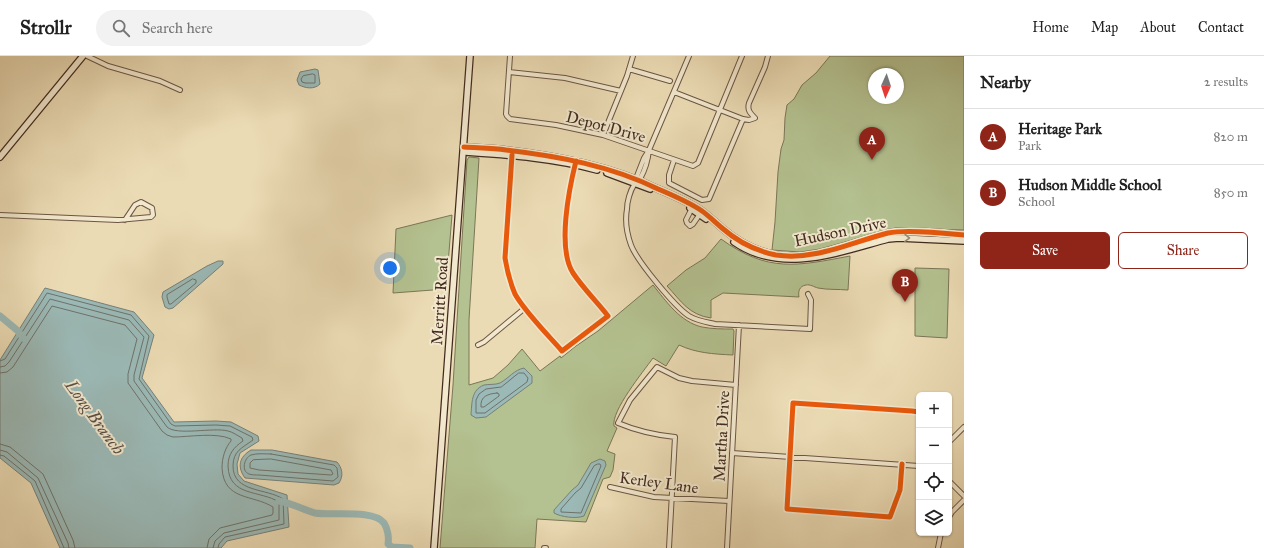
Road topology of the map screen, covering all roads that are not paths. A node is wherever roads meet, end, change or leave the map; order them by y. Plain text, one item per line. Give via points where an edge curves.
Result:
1 (83, 56) edge
2 (87, 56) edge
3 (470, 56) edge
4 (510, 56) edge
5 (633, 56) edge
6 (689, 56) edge
7 (742, 56) edge
8 (768, 56) edge
9 (629, 69) junction
10 (509, 72) junction
11 (670, 81) dead end
12 (180, 90) dead end
13 (621, 91) junction
14 (674, 92) junction
15 (719, 111) junction
16 (743, 120) junction
17 (603, 134) junction
18 (464, 150) junction
19 (649, 150) junction
20 (512, 155) junction
21 (0, 158) edge
22 (674, 160) junction
23 (575, 163) junction
24 (637, 181) junction
25 (693, 208) junction
26 (701, 212) junction
27 (0, 216) edge
28 (125, 220) junction
29 (964, 234) edge
30 (964, 241) edge
31 (808, 294) dead end
32 (525, 308) junction
33 (739, 325) junction
34 (478, 345) dead end
35 (736, 385) junction
36 (916, 412) edge
37 (964, 427) edge
38 (952, 438) edge
39 (732, 453) junction
40 (790, 456) junction
41 (902, 464) junction
42 (916, 466) edge
43 (952, 484) edge
44 (610, 487) dead end
45 (964, 496) edge
46 (672, 498) junction
47 (964, 500) edge
48 (729, 501) junction
49 (952, 512) edge
50 (940, 536) edge
51 (434, 548) edge
52 (669, 548) edge
53 (727, 548) edge
54 (938, 548) edge

1 - 21 street
2 - 12 street via 108,66 160,81
3 - 18 street, Merritt Road
4 - 10 street
5 - 9 street
6 - 14 street
7 - 15 street
8 - 16 street via 748,105 749,112 755,118
9 - 11 street
9 - 13 street
10 - 13 street via 565,78
10 - 17 street, Depot Drive via 506,114 508,118
13 - 17 street
14 - 15 street
14 - 19 street
15 - 16 street
15 - 22 street, Depot Drive via 698,163 690,166
16 - 22 street via 711,197 707,200 702,200 669,183
17 - 19 street, Depot Drive
18 - 20 street, Hudson Drive
18 - 23 street, Hudson Drive via 506,150
18 - 51 street, Merritt Road
19 - 22 street, Depot Drive
19 - 24 street via 648,159
20 - 23 street, Hudson Drive
20 - 32 street via 505,258 511,283
23 - 24 street, Hudson Drive
23 - 32 street via 569,192 565,246 567,259 572,272 608,316 562,351
24 - 25 street, Hudson Drive
24 - 33 street via 626,209 631,245 638,258 676,305 689,316 700,322
25 - 26 street, Hudson Drive
25 - 26 street via 686,220 690,226
26 - 29 street, Hudson Drive via 740,242 765,252 786,256 819,253 902,231
26 -> 30 street, Hudson Drive via 724,235 741,247 785,260 805,259 888,239
27 - 28 street
28 - 28 street via 141,202 152,208 151,217
31 - 33 street via 811,300 810,329
32 - 34 street
33 - 35 street, Martha Drive
35 - 39 street, Martha Drive
35 - 46 street via 692,381 679,378 657,367 630,400 618,423 636,431 675,438
36 - 40 street via 793,403
37 - 38 street
39 - 40 street
39 - 48 street, Martha Drive
40 - 41 street
40 - 41 street via 787,509 890,517 900,490
41 - 42 street
43 - 45 street
44 - 46 street, Kerley Lane
46 - 48 street, Kerley Lane
46 - 52 street
47 - 49 street
48 - 53 street, Martha Drive
50 - 54 street

